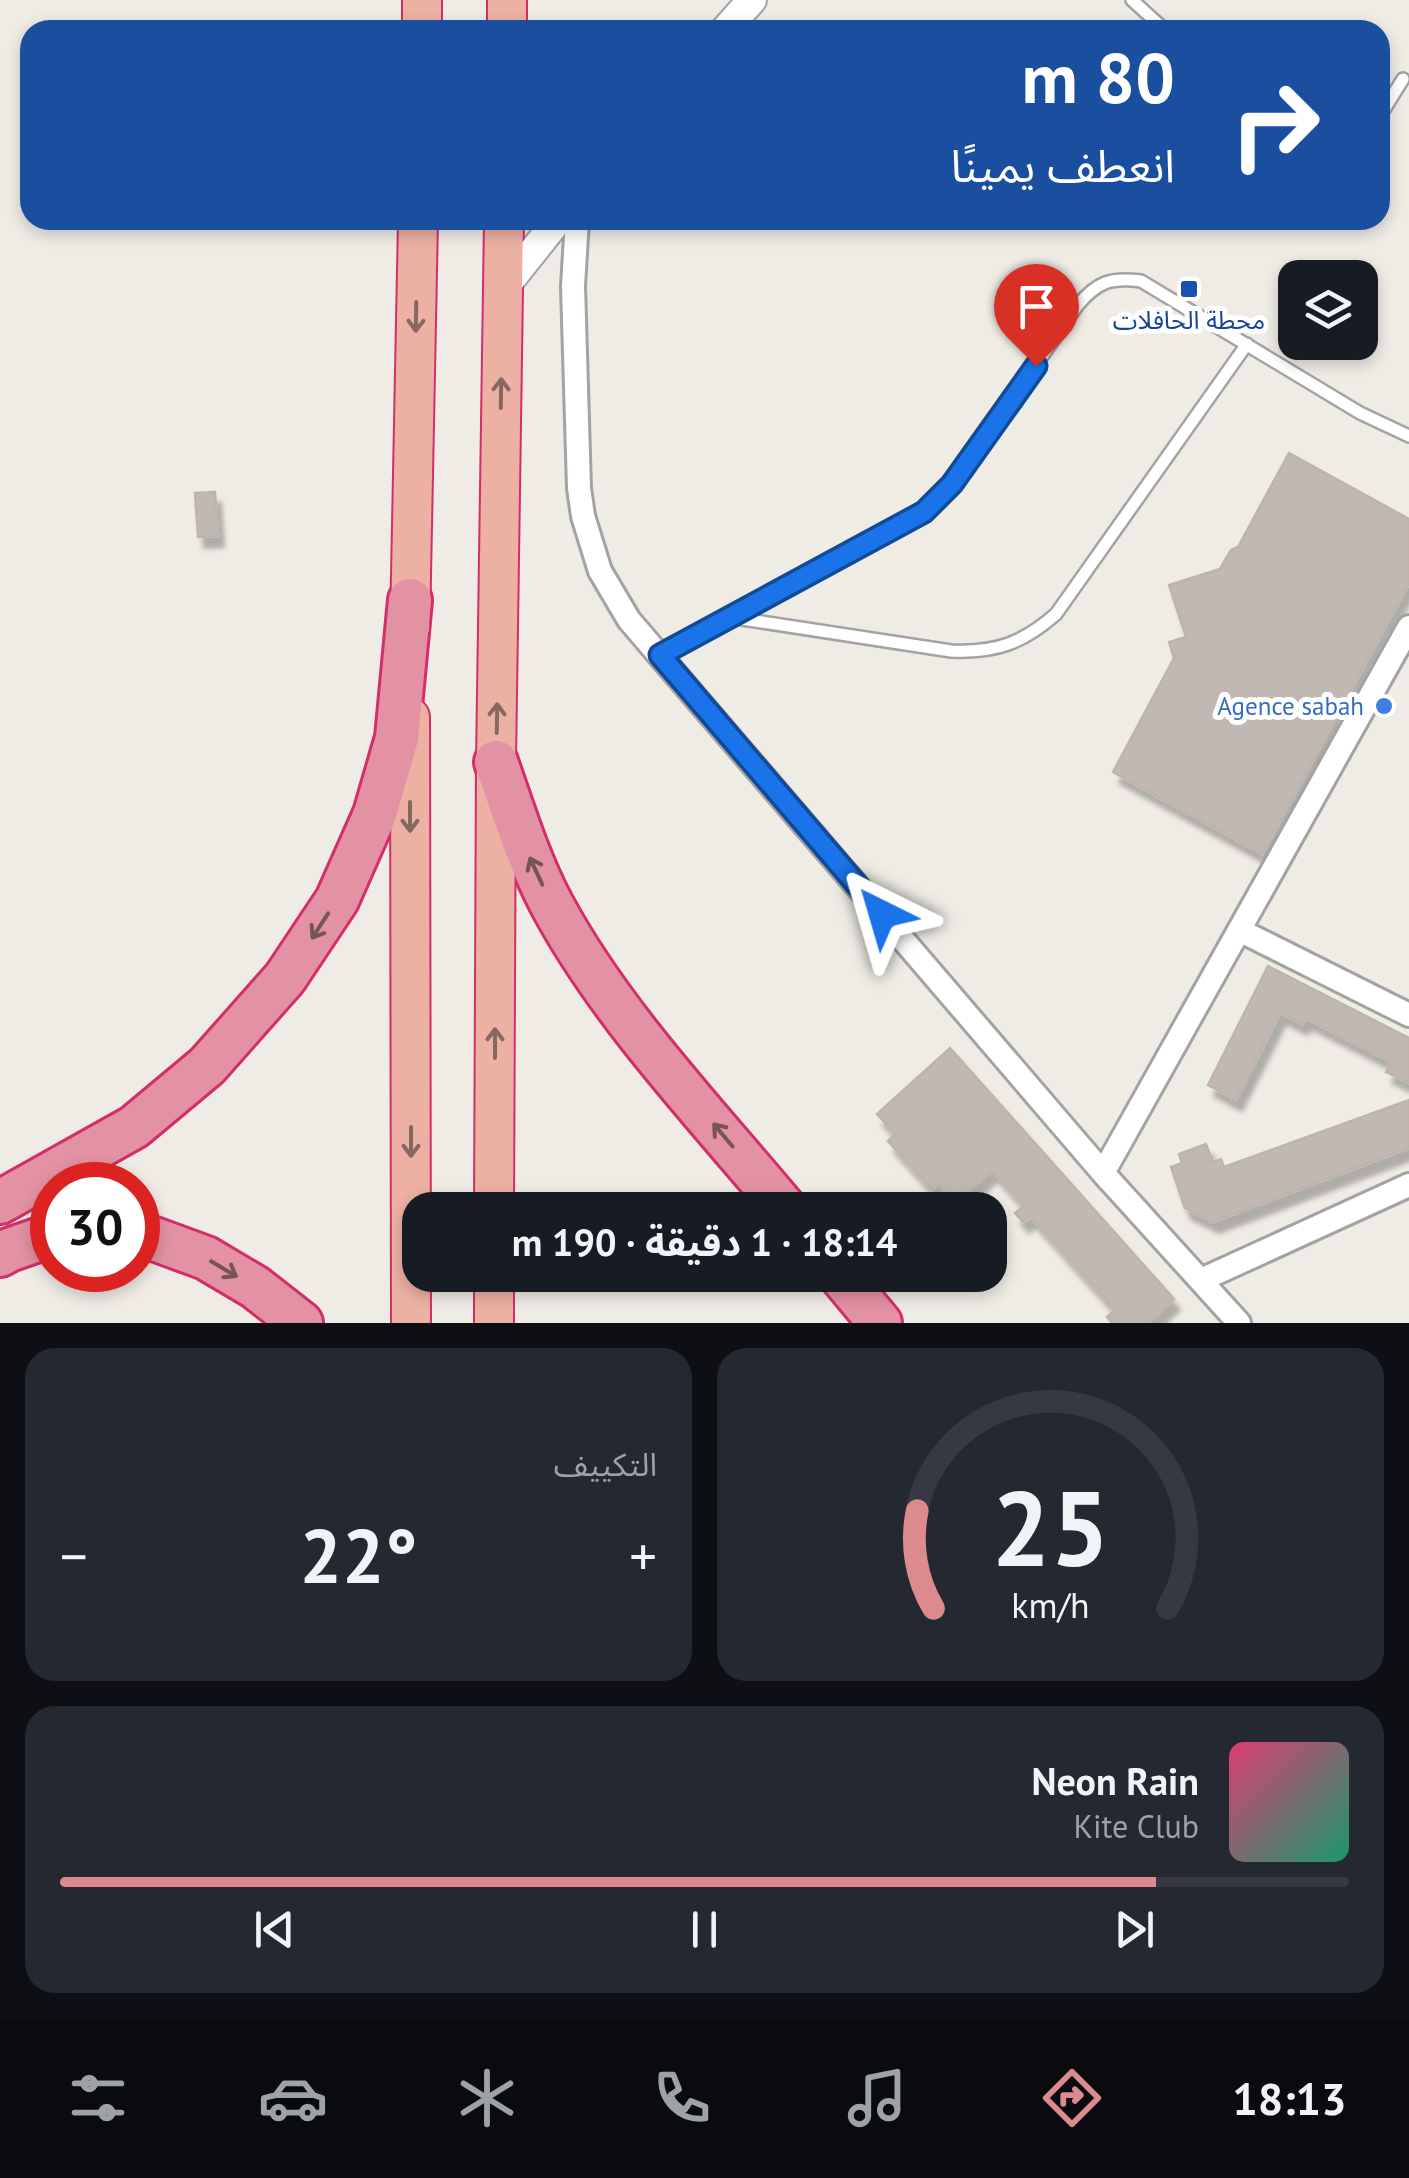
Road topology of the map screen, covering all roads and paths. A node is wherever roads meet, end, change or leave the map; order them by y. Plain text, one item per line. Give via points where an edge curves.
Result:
1 (752, 0) edge
2 (1132, 0) edge
3 (734, 20) edge
4 (1153, 20) edge
5 (1402, 80) dead end
6 (1390, 100) edge
7 (418, 230) edge
8 (504, 230) edge
9 (550, 230) edge
10 (576, 230) edge
11 (503, 288) junction
12 (1248, 344) junction
13 (1409, 436) edge
14 (410, 600) junction
15 (729, 617) junction
16 (1407, 636) edge
17 (660, 655) junction
18 (496, 762) junction
19 (1239, 930) junction
20 (1409, 1015) edge
21 (1103, 1173) junction
22 (1409, 1186) edge
23 (494, 1192) edge
24 (771, 1192) edge
25 (0, 1202) edge
26 (160, 1241) edge
27 (30, 1242) edge
28 (0, 1256) edge
29 (1202, 1280) junction
30 (494, 1292) edge
31 (854, 1292) edge
32 (301, 1323) edge
33 (411, 1323) edge
34 (494, 1323) edge
35 (880, 1323) edge
36 (1239, 1323) edge

1 - 3 street
2 - 4 lane
5 - 6 lane
7 -> 14 highway
8 - 11 highway
9 - 11 street
10 - 17 street via 582,516 613,596
18 -> 11 highway
12 - 13 lane
12 - 15 lane via 1056,614 1019,641 951,652
12 - 15 lane via 1141,280 1104,282 1077,306 940,499
14 -> 25 highway via 396,738 376,814 337,900 285,978 208,1066 134,1127
14 -> 33 highway
15 - 17 lane
16 - 19 street
17 - 21 street
23 -> 18 highway
24 -> 18 highway via 636,1031 581,954 528,852
19 - 20 street
19 - 21 street
21 - 29 street
22 - 29 street
26 -> 32 highway via 206,1258
27 - 28 highway
29 - 36 street
30 - 34 highway
31 - 35 highway

